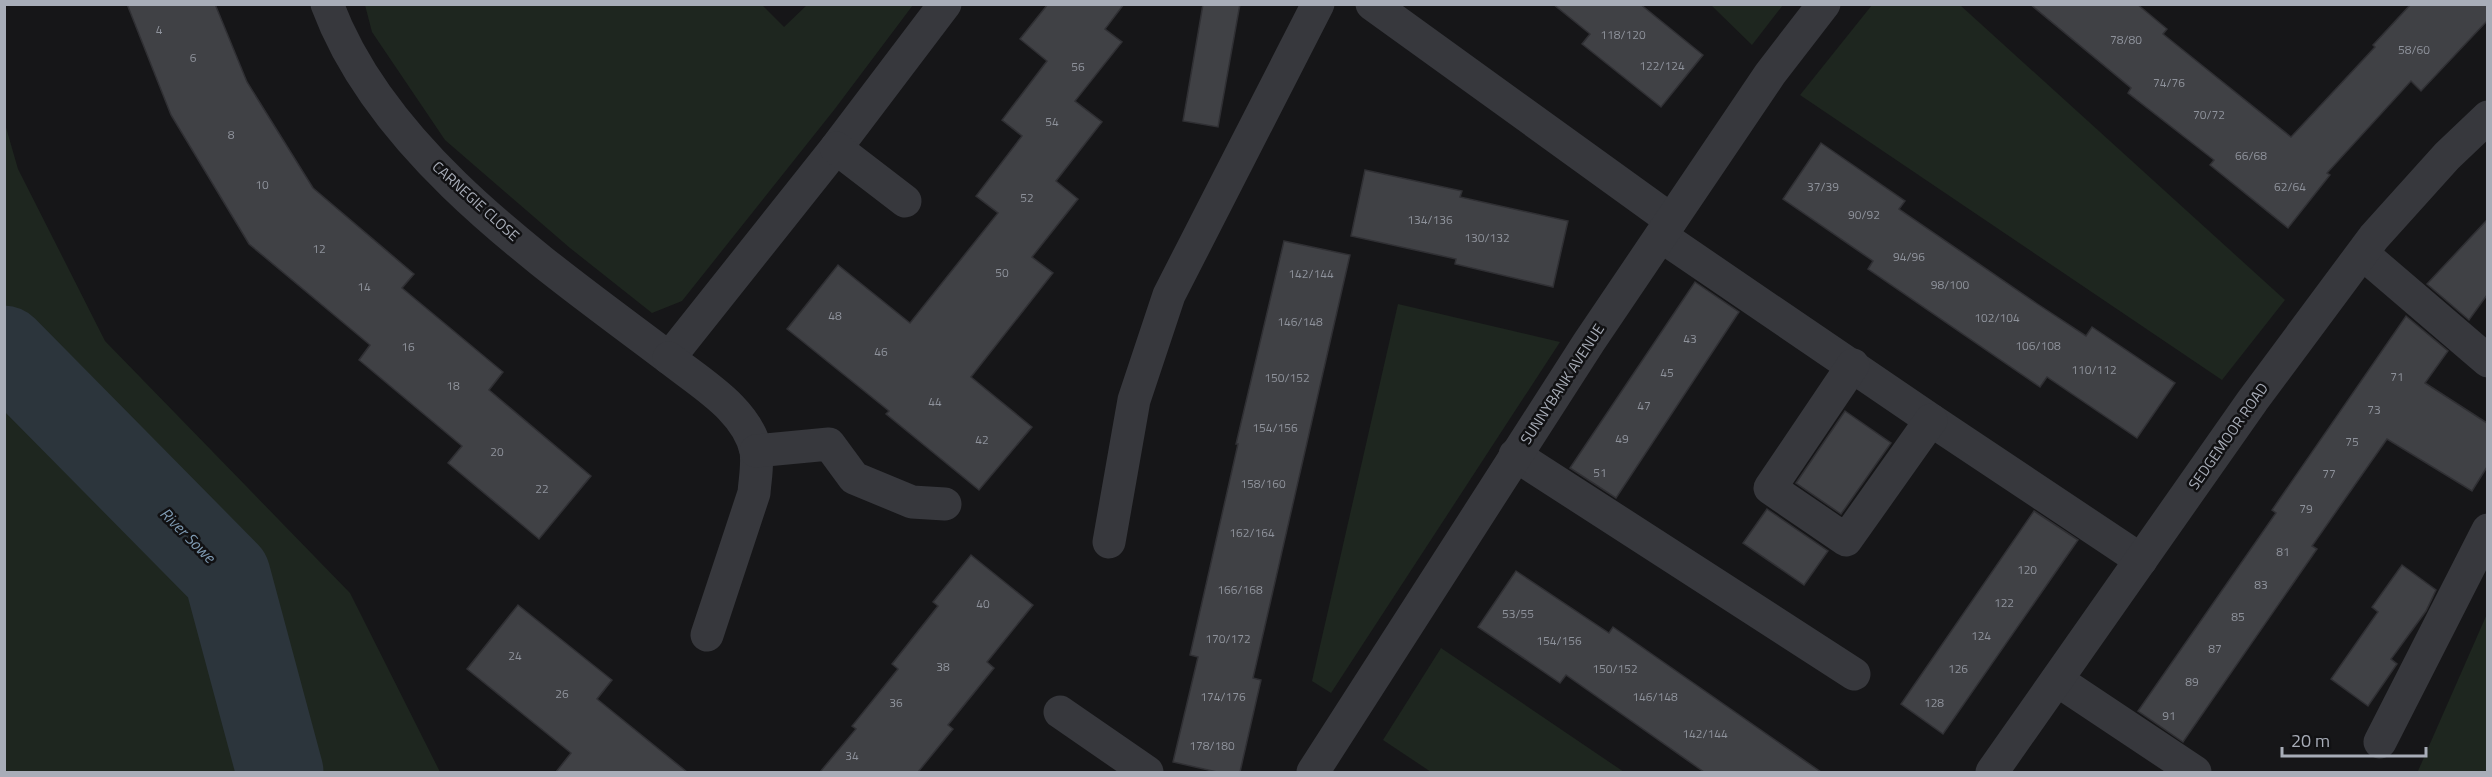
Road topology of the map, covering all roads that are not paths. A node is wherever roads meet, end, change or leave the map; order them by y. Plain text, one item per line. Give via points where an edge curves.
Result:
1 (327, 4) edge
2 (945, 4) edge
3 (1318, 4) edge
4 (1372, 4) edge
5 (1824, 4) edge
6 (2487, 117) edge
7 (836, 148) junction
8 (905, 201) dead end
9 (1666, 228) junction
10 (2363, 254) junction
11 (669, 358) junction
12 (2487, 361) edge
13 (1853, 365) junction
14 (1931, 420) junction
15 (756, 451) junction
16 (1515, 455) junction
17 (945, 504) dead end
18 (2487, 530) edge
19 (1109, 542) dead end
20 (2141, 560) junction
21 (707, 635) dead end
22 (1854, 674) dead end
23 (2057, 680) junction
24 (1060, 712) dead end
25 (2380, 742) dead end
26 (1147, 772) edge
27 (1313, 772) edge
28 (1992, 772) edge
29 (2195, 772) edge

1 - 11 street, CARNEGIE CLOSE via 340,38 382,102 443,176 560,275
2 - 7 street
3 - 19 street via 1169,295 1134,400
4 - 9 street
5 - 9 street, SUNNYBANK AVENUE via 1770,74
6 - 10 street, SEDGEMOOR ROAD via 2447,156
7 - 8 street
7 - 11 street
9 - 13 street
9 - 16 street, SUNNYBANK AVENUE
10 - 12 street
10 - 20 street, SEDGEMOOR ROAD via 2253,400
11 - 15 street, CARNEGIE CLOSE via 733,411
13 - 14 street
13 - 14 street via 1770,488 1846,540
14 - 20 street
15 - 17 street via 829,444 854,478 912,502
15 - 21 street, CARNEGIE CLOSE via 754,492
16 - 22 street
16 - 27 street, SUNNYBANK AVENUE
18 - 25 street
20 - 23 street, SEDGEMOOR ROAD
23 - 28 street, SEDGEMOOR ROAD
23 - 29 street
24 - 26 street

